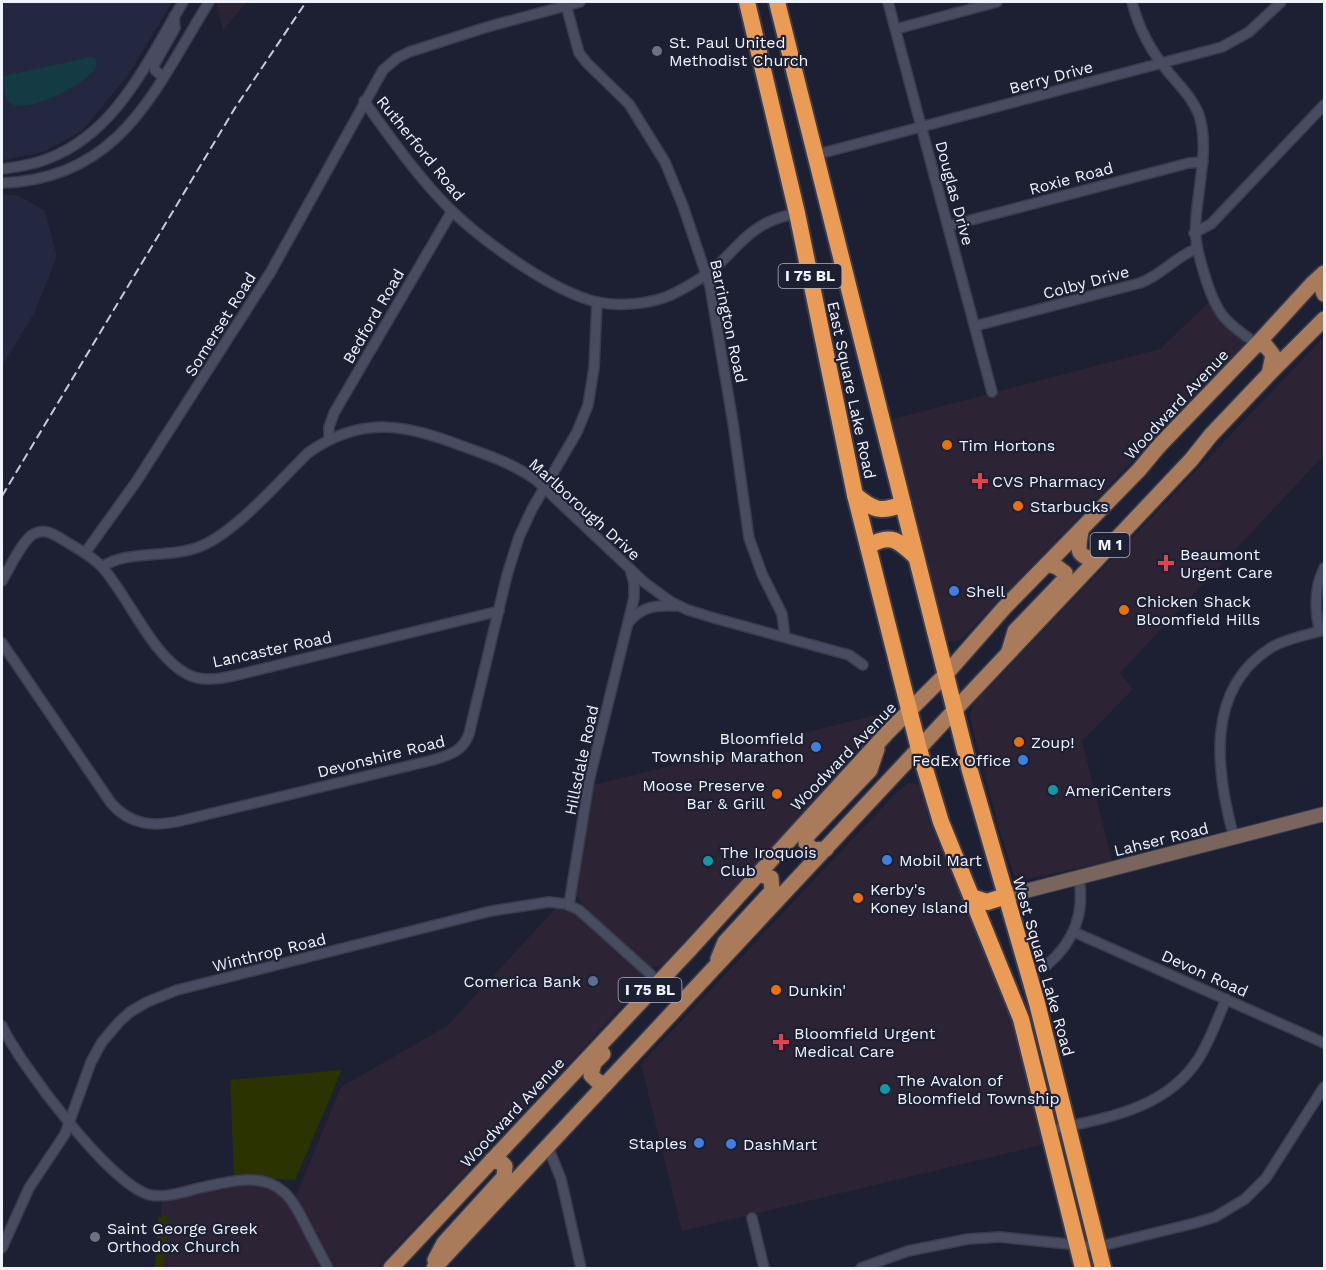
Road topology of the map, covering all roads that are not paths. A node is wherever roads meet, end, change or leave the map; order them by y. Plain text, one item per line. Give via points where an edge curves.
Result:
1 (183, 2) edge
2 (209, 2) edge
3 (580, 2) edge
4 (747, 2) edge
5 (777, 2) edge
6 (888, 2) edge
7 (997, 2) edge
8 (1132, 2) edge
9 (1281, 2) edge
10 (566, 6) junction
11 (174, 16) junction
12 (896, 28) junction
13 (1162, 64) junction
14 (163, 77) junction
15 (364, 101) junction
16 (1324, 105) edge
17 (922, 127) junction
18 (784, 155) junction
19 (815, 155) junction
20 (1203, 162) junction
21 (2, 169) edge
22 (2, 183) edge
23 (829, 210) junction
24 (452, 211) junction
25 (797, 213) junction
26 (948, 226) junction
27 (1194, 232) junction
28 (1196, 249) junction
29 (706, 274) junction
30 (1324, 274) edge
31 (1324, 294) edge
32 (597, 302) junction
33 (1324, 319) edge
34 (975, 326) junction
35 (1257, 344) junction
36 (1269, 374) junction
37 (992, 392) dead end
38 (329, 440) junction
39 (544, 488) junction
40 (855, 495) junction
41 (903, 504) junction
42 (1081, 531) junction
43 (868, 546) junction
44 (85, 553) junction
45 (916, 557) junction
46 (1096, 560) junction
47 (1047, 564) junction
48 (102, 567) junction
49 (628, 567) junction
50 (1324, 568) edge
51 (2, 581) edge
52 (681, 607) junction
53 (499, 611) junction
54 (628, 624) junction
55 (1322, 631) edge
56 (785, 638) junction
57 (2, 643) edge
58 (1008, 654) junction
59 (863, 665) dead end
60 (946, 675) junction
61 (955, 710) junction
62 (910, 712) junction
63 (879, 743) junction
64 (919, 749) junction
65 (1324, 814) edge
66 (1234, 838) junction
67 (826, 849) junction
68 (758, 874) junction
69 (1079, 878) junction
70 (1006, 896) junction
71 (972, 897) junction
72 (569, 905) junction
73 (1074, 932) junction
74 (1047, 965) dead end
75 (715, 968) junction
76 (658, 981) junction
77 (1226, 999) junction
78 (2, 1026) edge
79 (1324, 1043) edge
80 (606, 1085) junction
81 (1324, 1087) edge
82 (68, 1122) junction
83 (1068, 1126) junction
84 (1050, 1130) junction
85 (548, 1148) junction
86 (492, 1160) junction
87 (752, 1218) dead end
88 (1077, 1245) junction
89 (1097, 1246) junction
90 (2, 1248) edge
91 (328, 1269) edge
92 (391, 1269) edge
93 (433, 1269) edge
94 (581, 1269) edge
95 (764, 1269) edge
96 (861, 1269) edge
97 (1083, 1269) edge
98 (1103, 1269) edge

1 - 11 street
2 - 14 street
3 - 10 street, Somerset Road
4 - 18 highway, East Square Lake Road / I 75 BL
5 - 19 highway, East Square Lake Road / I 75 BL
6 - 12 street, Douglas Drive
7 - 12 street
8 - 13 street via 1142,34
9 - 13 street, Berry Drive via 1236,41
10 - 15 street, Somerset Road via 402,55 383,70
10 - 29 street, Barrington Road via 583,58 629,104 665,162
11 - 14 street via 175,28 154,65
11 - 21 street via 128,93 94,133 47,159
12 - 17 street, Douglas Drive
13 - 17 street, Berry Drive
13 - 20 street via 1198,113
14 - 22 street via 132,122 92,156 45,177
15 - 24 street, Rutherford Road
15 - 44 street, Somerset Road via 270,273 149,462
16 - 27 street via 1211,224
17 - 19 street, Berry Drive
17 - 26 street, Douglas Drive
18 - 19 highway via 802,164
18 - 25 highway, East Square Lake Road / I 75 BL
19 - 23 highway, East Square Lake Road / I 75 BL
20 - 26 street, Roxie Road
20 - 27 street
23 - 25 highway via 812,203
23 - 41 highway, East Square Lake Road / I 75 BL
24 - 32 street, Rutherford Road via 529,270
24 - 38 street, Bedford Road via 334,413
25 - 29 street, Rutherford Road via 760,226
25 - 40 highway, East Square Lake Road / I 75 BL
26 - 34 street, Douglas Drive
27 - 28 street
28 - 34 street, Colby Drive via 1140,283
28 - 35 street via 1215,306 1227,321
29 - 32 street, Rutherford Road via 653,300
29 - 56 street, Barrington Road via 729,396 749,538 782,614
30 - 31 main road
30 - 35 main road, Woodward Avenue / M 1
32 - 39 street, Devonshire Road via 588,405
33 - 36 main road, M 1
34 - 37 street, Douglas Drive
35 - 36 main road via 1266,346 1273,355
35 - 42 main road, Woodward Avenue / M 1
36 - 46 main road, M 1
38 - 39 street, Marlborough Drive via 376,427 419,431 504,461
38 - 48 street, Marlborough Drive via 308,453 215,540 186,552 116,560
39 - 49 street, Marlborough Drive
39 - 53 street, Devonshire Road via 519,537
40 - 41 highway via 883,510
40 - 43 highway, East Square Lake Road / I 75 BL
41 - 45 highway, East Square Lake Road / I 75 BL
42 - 46 main road via 1081,555
42 - 47 main road, Woodward Avenue / M 1
43 - 45 highway via 891,539
43 - 62 highway, East Square Lake Road / I 75 BL
44 - 48 street, Lancaster Road
44 - 51 street, Lancaster Road via 53,534 39,532 27,540
45 - 60 highway, East Square Lake Road / I 75 BL
46 - 58 main road, M 1
47 - 58 main road via 1062,570 1064,580 1015,631
47 - 60 main road, Woodward Avenue / M 1
48 - 53 street, Lancaster Road via 168,659 185,673 200,678 241,674
49 - 52 street, Marlborough Drive via 652,589
49 - 54 street, Hillsdale Road via 635,586
50 - 55 street via 1316,593 1316,618
52 - 54 street via 647,608
52 - 56 street, Marlborough Drive
53 - 57 street, Devonshire Road via 469,734 460,749 434,760 158,825 132,820 111,803
54 - 72 street, Hillsdale Road via 589,781
55 - 66 street via 1284,641 1263,654 1242,674 1228,698 1221,728 1220,770
56 - 59 street, Marlborough Drive via 849,655
58 - 61 main road, M 1
60 - 61 highway, East Square Lake Road / I 75 BL
60 - 62 main road, Woodward Avenue
61 - 64 main road, I 75 BL
61 - 70 highway, West Square Lake Road
62 - 63 main road, Woodward Avenue / I 75 BL
62 - 64 highway, East Square Lake Road
63 - 67 main road via 870,770 807,836 806,843 813,850
63 - 68 main road, Woodward Avenue / I 75 BL
64 - 67 main road, I 75 BL
64 - 71 highway via 937,810
65 - 66 street, Lahser Road
66 - 69 street, Lahser Road
67 - 75 main road, I 75 BL
68 - 75 main road via 771,878 772,891 725,942
68 - 76 main road, Woodward Avenue / I 75 BL
69 - 70 street, Lahser Road
69 - 73 street via 1082,901
70 - 71 highway via 987,902
70 - 83 highway, West Square Lake Road
71 - 84 highway via 1021,1019
72 - 76 street
72 - 82 street, Winthrop Road via 537,903 479,914 158,997 124,1017 102,1042
73 - 74 street
73 - 77 street, Devon Road
75 - 80 main road, I 75 BL
76 - 80 main road via 654,1000 594,1063 591,1075
76 - 86 main road, Woodward Avenue / I 75 BL
77 - 79 street, Devon Road
77 - 83 street via 1199,1058 1168,1091 1126,1113
78 - 82 street
80 - 85 main road, I 75 BL
81 - 89 street via 1266,1178 1237,1205 1205,1220
82 - 90 street, Winthrop Road via 63,1137 29,1188
82 - 91 street via 115,1172 145,1193 165,1195 243,1180 274,1185 292,1200
83 - 84 street
83 - 89 highway, West Square Lake Road
84 - 88 highway
85 - 93 main road, I 75 BL
85 - 94 street via 561,1179
86 - 92 main road, Woodward Avenue / I 75 BL
86 - 93 main road via 505,1166 504,1177 444,1243
87 - 95 street
88 - 89 street
88 - 96 street via 1000,1237 968,1239 908,1251
88 - 97 highway
89 - 98 highway, West Square Lake Road

